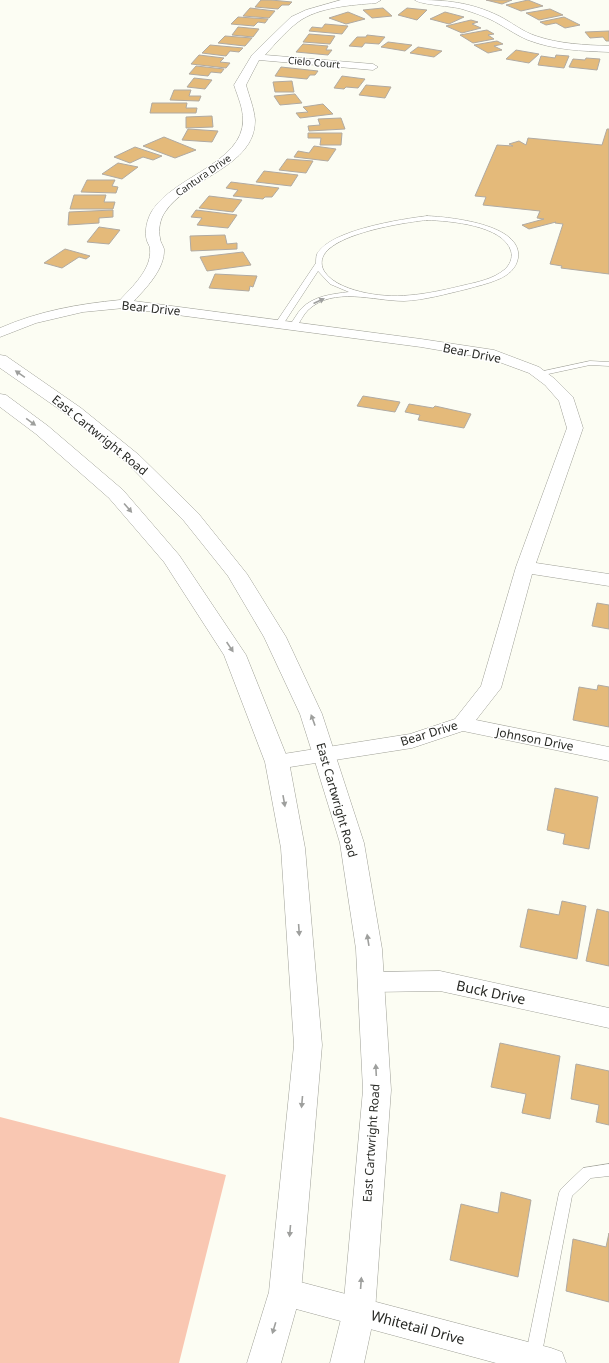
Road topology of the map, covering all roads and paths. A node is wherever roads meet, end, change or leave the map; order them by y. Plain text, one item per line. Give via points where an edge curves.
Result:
1 (376, 0) edge
2 (420, 0) edge
3 (339, 2) edge
4 (609, 49) edge
5 (256, 57) junction
6 (373, 67) dead end
7 (318, 265) junction
8 (357, 294) junction
9 (124, 304) junction
10 (286, 325) junction
11 (0, 333) edge
12 (0, 360) edge
13 (609, 364) edge
14 (539, 374) junction
15 (0, 399) edge
16 (525, 567) junction
17 (609, 580) edge
18 (462, 724) junction
19 (609, 754) edge
20 (325, 755) junction
21 (278, 762) junction
22 (371, 982) junction
23 (609, 1018) edge
24 (609, 1170) edge
25 (285, 1292) junction
26 (359, 1311) junction
27 (538, 1361) edge
28 (264, 1363) edge
29 (347, 1363) edge

1 - 3 street, Cantura Drive
2 - 4 street via 474,10 548,43
3 - 5 street, Cantura Drive via 295,19
5 - 6 street, Cielo Court
5 - 9 street, Cantura Drive via 240,85 250,124 246,136 239,148 226,160 182,188 157,214 153,239 157,250 154,263 149,275
7 - 8 lane via 324,276 337,286
7 - 8 lane via 320,254 330,244 346,236 404,221 427,218 451,219 493,231 507,240 515,250 515,262 506,272 491,280 432,296 407,299
7 - 10 lane
10 -> 8 lane via 316,302 326,298
9 - 10 street, Bear Drive
9 - 11 street, Bear Drive via 83,308 38,319
10 - 14 street, Bear Drive via 494,355
20 -> 12 main road, East Cartwright Road via 311,714 275,637 237,574 191,517 133,459 75,412
13 - 14 lane via 590,363
14 - 16 street, Bear Drive via 567,400 575,428
15 -> 21 main road via 42,430 116,494 172,559 235,655
16 - 17 street
16 - 18 street, Bear Drive via 491,688
18 - 19 street, Johnson Drive
18 - 20 street, Bear Drive via 412,741
20 - 21 street, Bear Drive
22 -> 20 main road, East Cartwright Road via 369,949 352,843
21 -> 25 main road via 293,848 308,1045
22 - 23 street, Buck Drive via 440,981
26 -> 22 main road, East Cartwright Road via 377,1090
24 - 27 lane via 588,1172 566,1193
25 - 26 street, Whitetail Drive
25 -> 28 main road
26 - 27 street, Whitetail Drive
26 - 29 main road, East Cartwright Road

